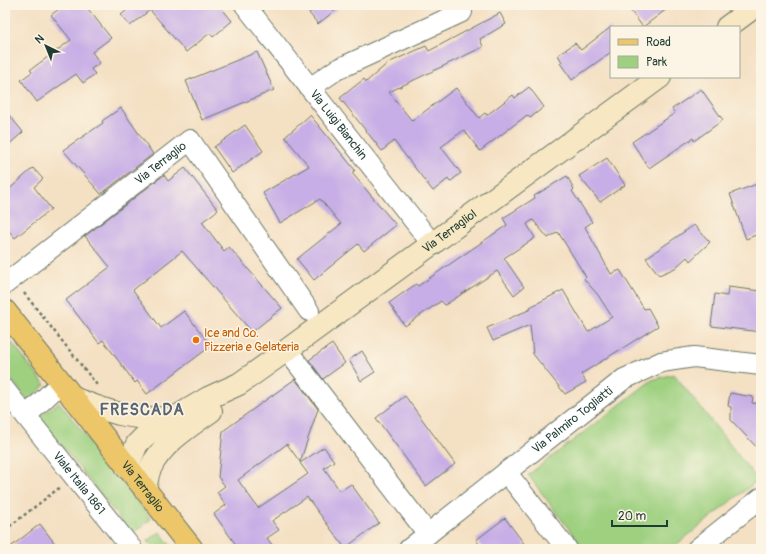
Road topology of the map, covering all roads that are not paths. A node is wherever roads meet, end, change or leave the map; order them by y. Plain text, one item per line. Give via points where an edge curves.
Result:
1 (245, 5) edge
2 (757, 5) edge
3 (462, 12) dead end
4 (728, 26) edge
5 (659, 78) edge
6 (310, 88) junction
7 (433, 244) junction
8 (5, 284) edge
9 (5, 311) edge
10 (309, 312) dead end
11 (287, 350) junction
12 (761, 365) edge
13 (239, 384) junction
14 (5, 390) edge
15 (67, 391) junction
16 (26, 416) junction
17 (175, 418) junction
18 (165, 449) junction
19 (127, 468) junction
20 (506, 472) junction
21 (145, 490) junction
22 (761, 498) edge
23 (428, 534) junction
24 (132, 549) edge
25 (192, 549) edge
26 (409, 549) edge
27 (567, 549) edge
28 (697, 549) edge

1 - 6 street, Via Luigi Bianchin
2 - 4 street
3 - 6 street via 336,70
5 - 7 street, Via Terragliol
6 - 7 street, Via Luigi Bianchin
7 - 11 street, Via Terragliol
8 - 10 street, Via Terraglio via 190,140
9 - 15 main road, Via Terraglio
11 - 13 street, Via Terragliol
11 - 23 street
12 - 20 street, Via Palmiro Togliatti via 694,357 661,362 624,379
13 - 17 street, Via Terragliol via 208,398
13 - 18 street, Via Terragliol
14 - 16 street, Viale Italia 1861
15 - 16 street
15 - 17 street via 115,414 134,418
15 - 19 main road, Via Terraglio
16 - 24 street, Viale Italia 1861
17 - 19 street, Via Terragliol via 137,444
18 - 19 street, Via Terragliol
18 - 21 street, Via Terragliol via 150,469
19 - 21 main road, Via Terraglio
20 - 23 street, Via Palmiro Togliatti
20 - 27 street
21 - 25 main road, Via Terraglio
22 - 28 street
23 - 26 street, Via Palmiro Togliatti

